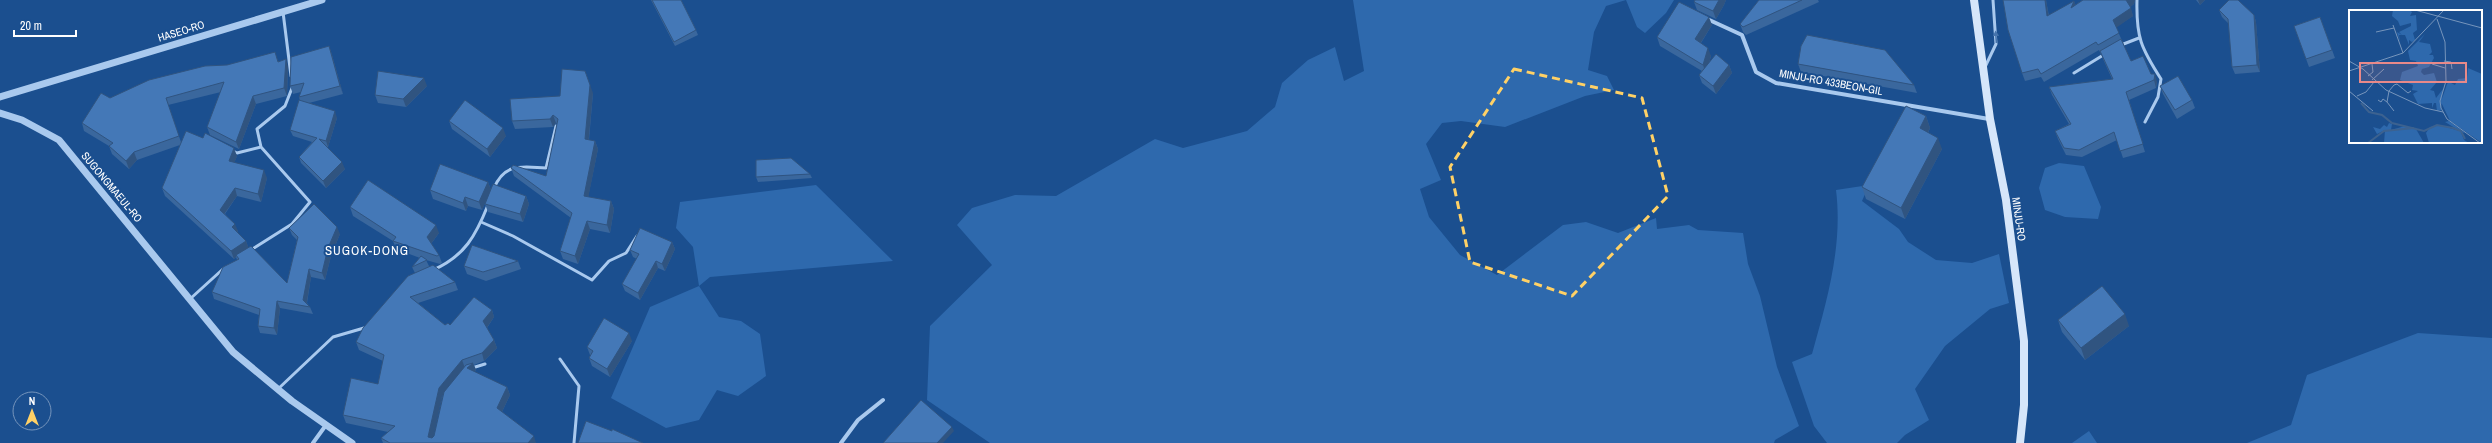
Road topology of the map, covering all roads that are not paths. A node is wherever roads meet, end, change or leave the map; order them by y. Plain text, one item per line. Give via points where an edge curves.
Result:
1 (322, 0) edge
2 (1974, 0) edge
3 (1993, 0) edge
4 (2137, 0) edge
5 (283, 11) junction
6 (1699, 15) edge
7 (2139, 38) junction
8 (2118, 46) edge
9 (2112, 50) edge
10 (1983, 71) junction
11 (2074, 73) dead end
12 (0, 96) edge
13 (0, 112) edge
14 (1990, 119) junction
15 (2145, 122) dead end
16 (556, 126) edge
17 (261, 147) junction
18 (230, 149) edge
19 (494, 190) edge
20 (488, 203) edge
21 (480, 222) junction
22 (638, 235) edge
23 (248, 253) edge
24 (229, 265) edge
25 (428, 272) edge
26 (190, 299) junction
27 (368, 324) edge
28 (560, 359) dead end
29 (485, 364) dead end
30 (467, 370) edge
31 (277, 390) junction
32 (883, 400) dead end
33 (326, 425) junction
34 (313, 443) edge
35 (352, 443) edge
36 (574, 443) edge
37 (841, 443) edge
38 (2020, 443) edge

1 - 5 street, HASEO-RO
2 - 10 main road, MINJU-RO
10 -> 3 lane via 1996,44
4 - 7 lane via 2136,24
5 - 12 street, HASEO-RO
5 - 17 lane via 292,91 286,106 257,129
6 - 14 street, MINJU-RO 433BEON-GIL via 1742,35 1756,72 1776,83
7 - 8 lane
7 - 15 lane via 2142,49 2161,78 2158,96
9 - 11 lane
10 - 14 main road, MINJU-RO
13 - 26 street, SUGONGMAEUL-RO via 22,120 59,140
14 - 38 main road, MINJU-RO via 2006,200 2024,341 2024,405
16 - 19 lane via 546,168 513,167 499,177
17 - 18 lane via 238,153
17 - 23 lane via 310,202 292,224
20 - 21 lane
21 - 22 lane via 513,236 592,280 609,261 626,253
21 - 25 lane via 475,236 448,264
24 - 26 lane
26 - 31 street, SUGONGMAEUL-RO via 233,352
27 - 31 lane via 363,329 333,337
28 - 36 lane via 579,386
29 - 30 lane
31 - 33 street, SUGONGMAEUL-RO
32 - 37 street via 858,420
33 - 34 street
33 - 35 street, SUGONGMAEUL-RO

